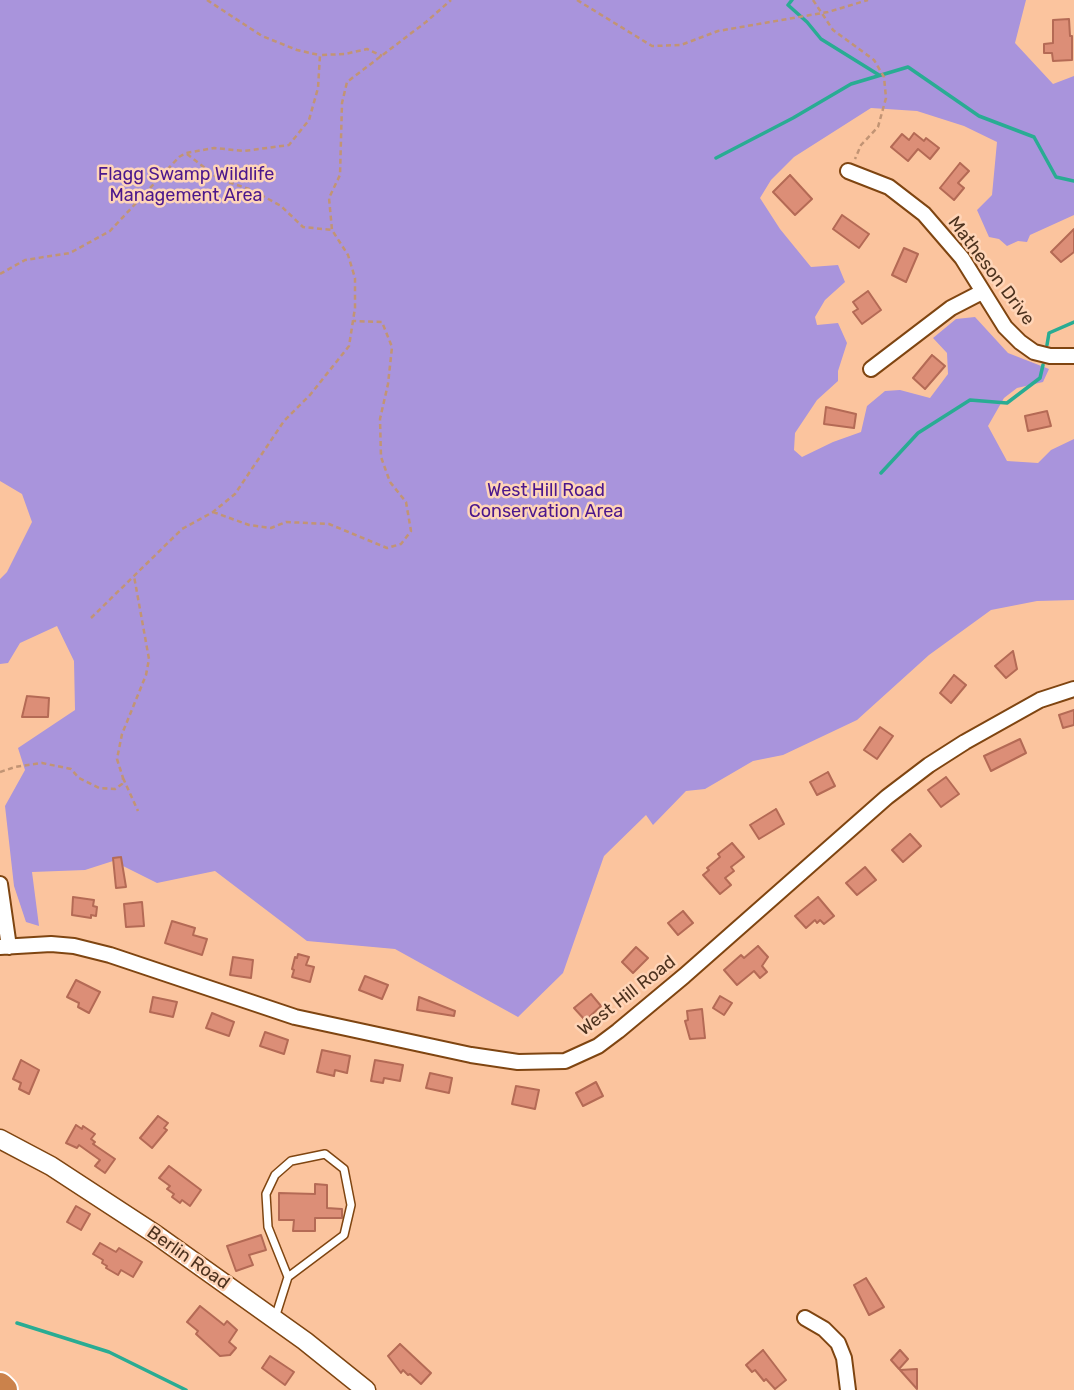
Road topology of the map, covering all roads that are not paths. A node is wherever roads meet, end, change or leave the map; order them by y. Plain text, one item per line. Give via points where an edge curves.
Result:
1 (848, 171) road end
2 (982, 292) junction
3 (1074, 356) edge
4 (871, 369) dead end
5 (1074, 689) edge
6 (0, 884) edge
7 (5, 947) edge
8 (0, 1139) edge
9 (288, 1277) junction
10 (806, 1318) dead end
11 (275, 1319) junction
12 (366, 1390) edge
13 (848, 1390) edge

1 - 2 street, Matheson Drive via 889,187 924,214 962,258
2 - 3 street, Matheson Drive via 1005,327 1034,352
2 - 4 street via 951,308
5 - 7 street, West Hill Road via 1028,706 929,765 618,1031 565,1061 518,1062 471,1055 308,1020 74,946
6 - 7 street
8 - 11 street, Berlin Road via 133,1219
9 - 9 lane via 344,1235 351,1205 344,1170 325,1154 291,1161 275,1175 266,1194 268,1227
9 - 11 lane
10 - 13 street via 838,1343
11 - 12 street, Berlin Road

